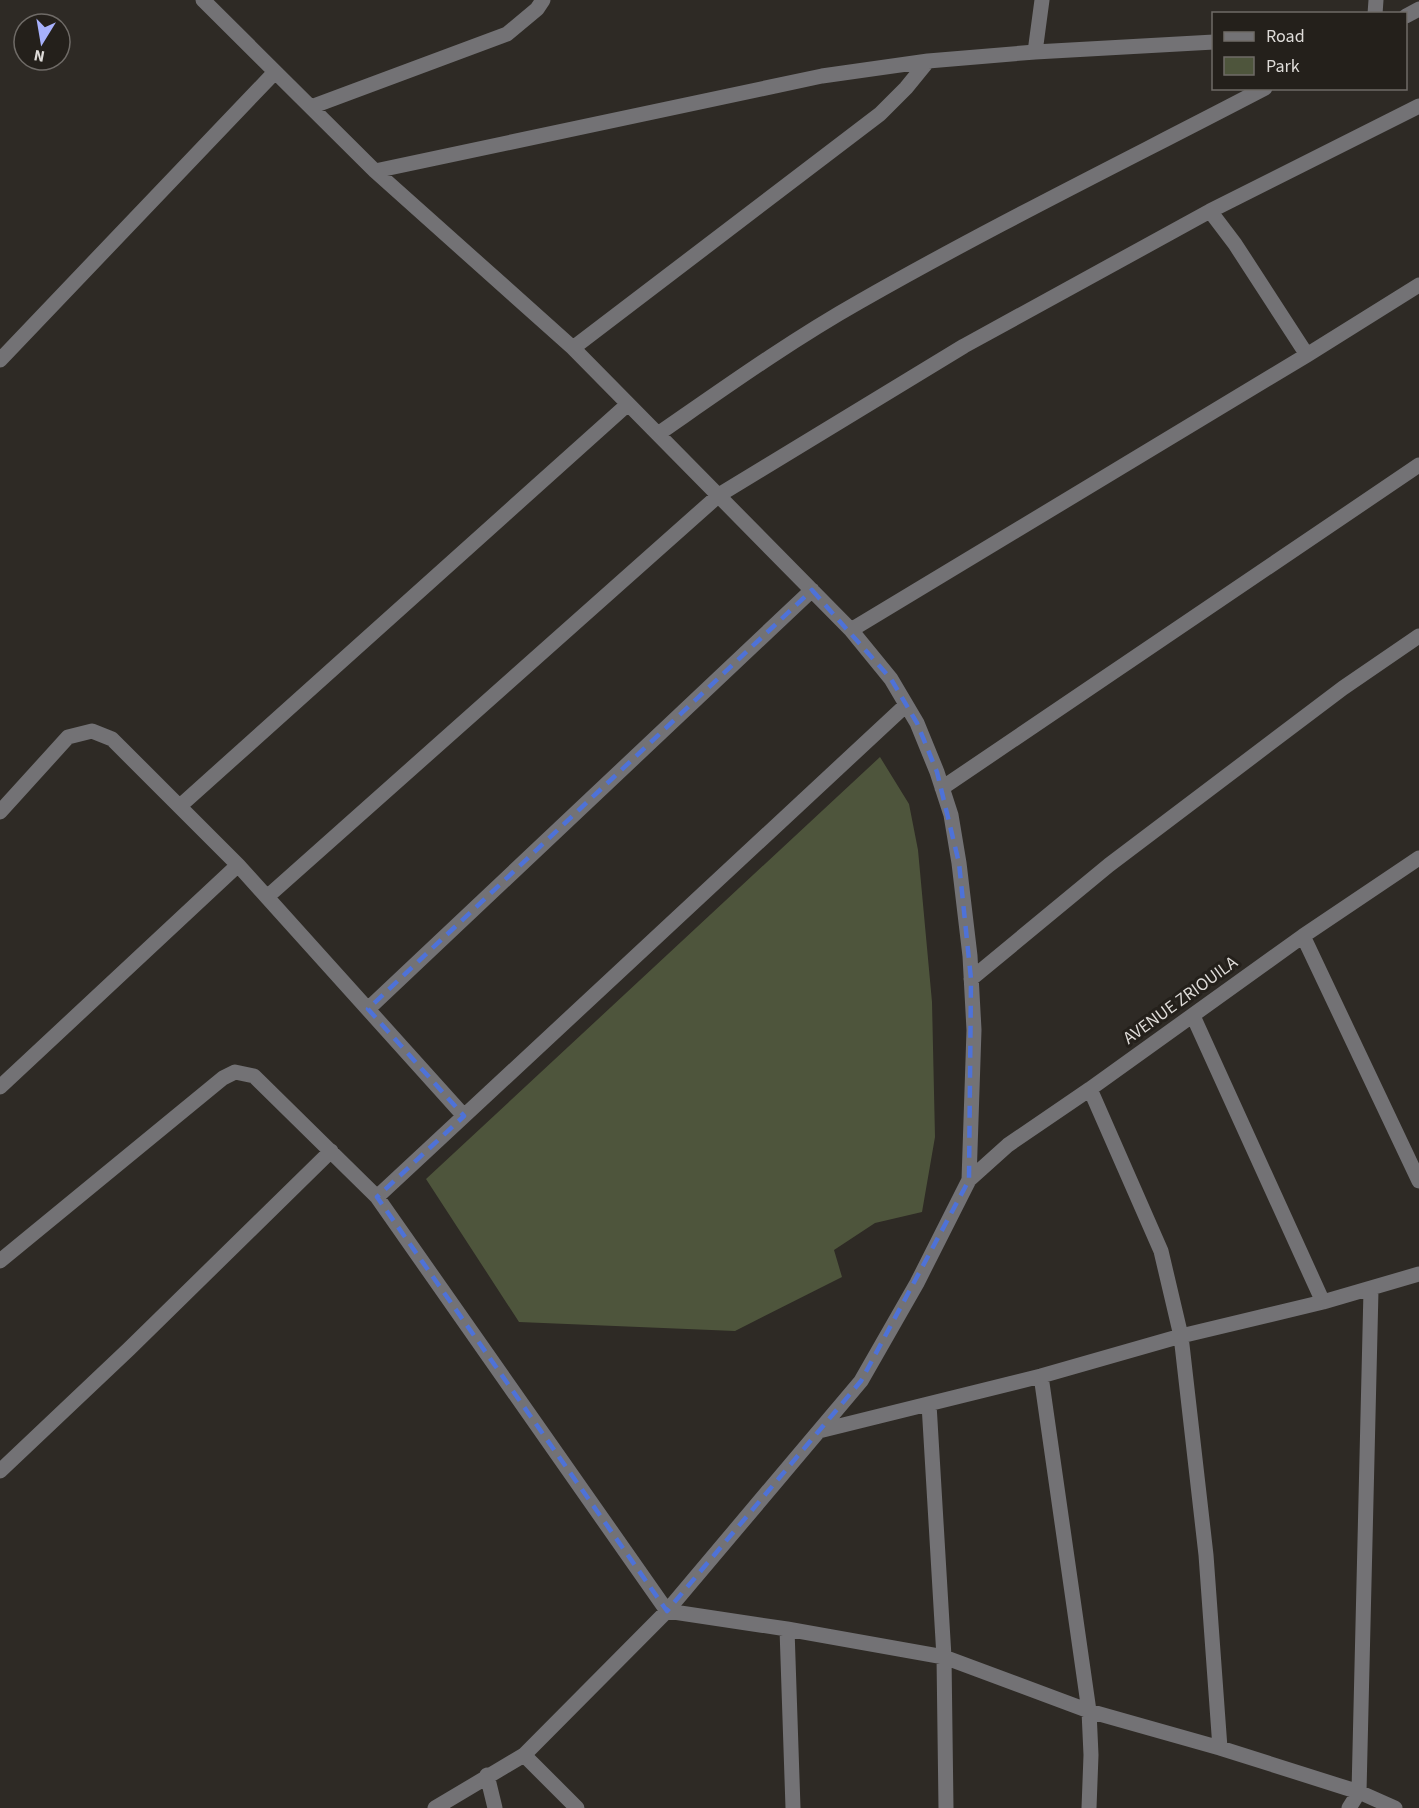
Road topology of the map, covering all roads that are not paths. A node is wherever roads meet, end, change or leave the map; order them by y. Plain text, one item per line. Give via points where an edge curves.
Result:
1 (203, 0) edge
2 (543, 0) edge
3 (1042, 0) edge
4 (1212, 42) edge
5 (1035, 52) junction
6 (928, 61) junction
7 (275, 72) junction
8 (1261, 90) edge
9 (1419, 106) edge
10 (311, 108) junction
11 (375, 171) junction
12 (1210, 211) junction
13 (1419, 285) edge
14 (573, 348) junction
15 (1307, 355) junction
16 (0, 360) edge
17 (628, 404) junction
18 (658, 434) junction
19 (1419, 465) edge
20 (719, 495) junction
21 (812, 590) junction
22 (851, 630) junction
23 (1419, 636) edge
24 (906, 705) junction
25 (942, 788) junction
26 (180, 806) junction
27 (0, 812) edge
28 (1419, 858) edge
29 (238, 865) junction
30 (267, 897) junction
31 (1303, 936) junction
32 (971, 979) junction
33 (368, 1009) junction
34 (1193, 1016) junction
35 (0, 1088) edge
36 (1090, 1089) junction
37 (465, 1116) junction
38 (331, 1151) junction
39 (969, 1180) junction
40 (1419, 1181) edge
41 (377, 1197) junction
42 (0, 1261) edge
43 (1419, 1274) edge
44 (1371, 1290) junction
45 (1323, 1302) junction
46 (1181, 1336) junction
47 (1041, 1376) junction
48 (928, 1404) junction
49 (819, 1431) junction
50 (0, 1471) edge
51 (667, 1611) junction
52 (787, 1629) junction
53 (944, 1657) junction
54 (1089, 1711) junction
55 (1220, 1748) junction
56 (524, 1755) junction
57 (487, 1775) junction
58 (1359, 1792) junction
59 (435, 1808) edge
60 (495, 1808) edge
61 (577, 1808) edge
62 (792, 1808) edge
63 (946, 1808) edge
64 (1089, 1808) edge
65 (1349, 1808) edge
66 (1395, 1808) edge

1 - 7 street
2 - 10 street via 507,34
3 - 5 street
4 - 5 street
5 - 6 street
6 - 11 street via 822,76
6 - 14 street via 880,114
7 - 10 street
7 - 16 street
8 - 18 street via 1049,198 857,303
9 - 12 street
10 - 11 street
11 - 14 street
12 - 15 street
12 - 20 street via 964,346
13 - 15 street
14 - 17 street
15 - 22 street
17 - 18 street
17 - 26 street
18 - 20 street
19 - 25 street
20 - 21 street
20 - 30 street
21 - 22 street
21 - 33 street
22 - 24 street via 891,679
23 - 32 street via 1343,688 1109,865
24 - 25 street
24 - 37 street
25 - 32 street via 959,863
26 - 27 street via 112,739 92,731 68,737
26 - 29 street
28 - 31 street, AVENUE ZRIOUILA
29 - 30 street
29 - 35 street
30 - 33 street
31 - 34 street, AVENUE ZRIOUILA
31 - 40 street
32 - 39 street via 974,1030
33 - 37 street
34 - 36 street, AVENUE ZRIOUILA
34 - 45 street
36 - 39 street, AVENUE ZRIOUILA via 1008,1145
36 - 46 street via 1161,1251
37 - 41 street
38 - 41 street
38 - 42 street via 254,1076 235,1072
38 - 50 street
39 - 49 street via 861,1381
41 - 51 street
43 - 44 street
44 - 45 street
44 - 58 street
45 - 46 street
46 - 47 street
46 - 55 street via 1206,1555
47 - 48 street
47 - 54 street
48 - 49 street
48 - 53 street
49 - 51 street
51 - 52 street
51 - 56 street
52 - 53 street
52 - 62 street
53 - 54 street
53 - 63 street
54 - 55 street
54 - 64 street
55 - 58 street
56 - 57 street
56 - 61 street
57 - 59 street
57 - 60 street
58 - 65 street
58 - 66 street

